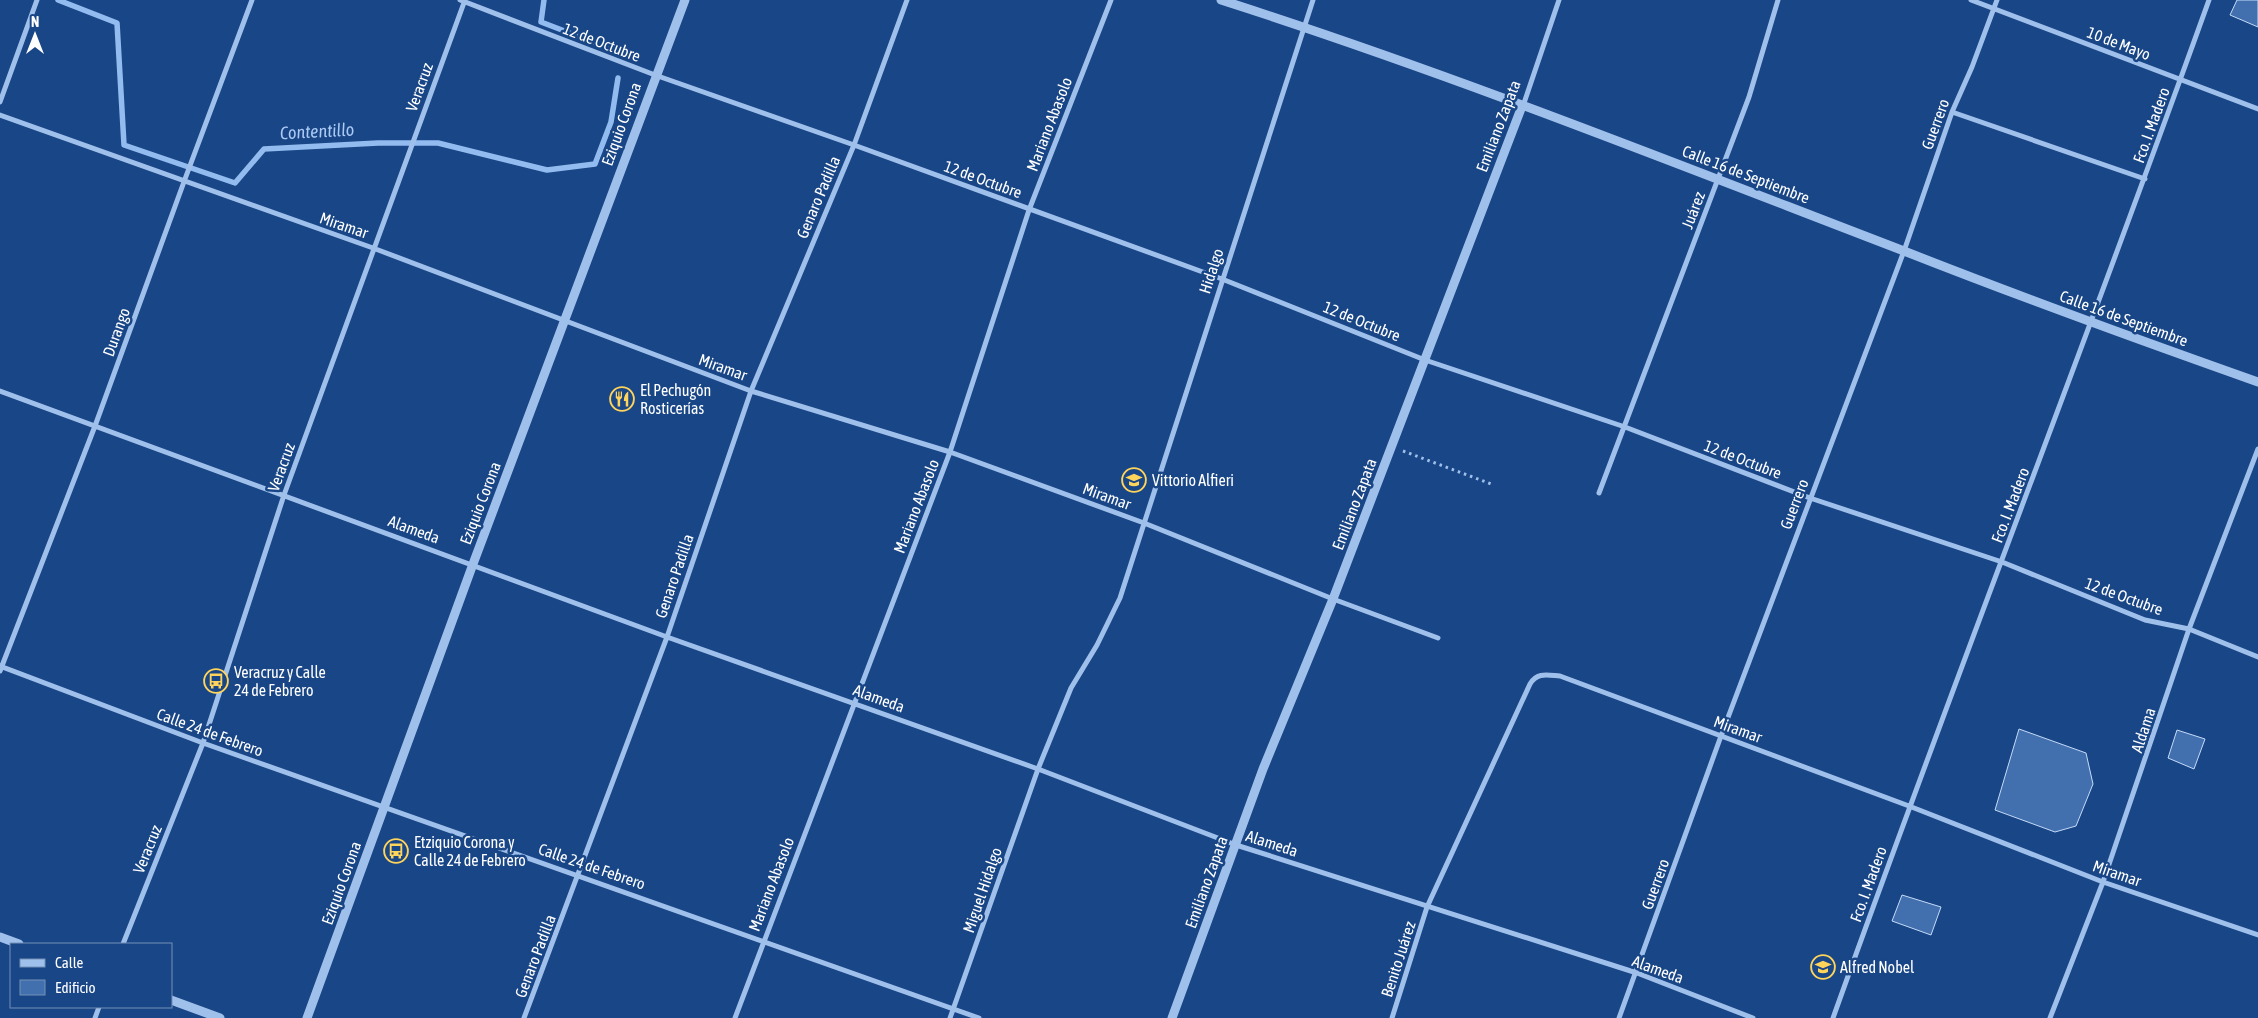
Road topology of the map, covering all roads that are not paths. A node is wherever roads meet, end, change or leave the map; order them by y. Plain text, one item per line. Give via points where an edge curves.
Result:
1 (252, 0) edge
2 (685, 0) edge
3 (907, 0) edge
4 (1111, 0) edge
5 (1221, 0) edge
6 (1313, 0) edge
7 (1559, 0) edge
8 (1778, 0) edge
9 (1971, 0) edge
10 (1997, 0) edge
11 (2209, 0) edge
12 (463, 1) edge
13 (36, 2) edge
14 (1994, 8) junction
15 (1303, 26) junction
16 (655, 75) junction
17 (2180, 80) junction
18 (0, 102) edge
19 (1522, 106) junction
20 (2258, 109) edge
21 (1952, 112) junction
22 (0, 115) edge
23 (854, 145) junction
24 (1719, 178) junction
25 (2145, 179) junction
26 (184, 180) junction
27 (1029, 210) junction
28 (373, 248) junction
29 (1904, 251) junction
30 (1222, 279) junction
31 (564, 322) junction
32 (2091, 322) junction
33 (1425, 360) junction
34 (2258, 382) edge
35 (0, 391) edge
36 (751, 391) junction
37 (95, 426) junction
38 (1624, 427) junction
39 (2258, 449) edge
40 (950, 452) junction
41 (1599, 493) dead end
42 (284, 495) junction
43 (1810, 498) junction
44 (1144, 523) junction
45 (2002, 562) junction
46 (472, 564) junction
47 (1333, 599) junction
48 (2189, 629) junction
49 (666, 637) junction
50 (1438, 638) dead end
51 (2258, 657) edge
52 (0, 668) edge
53 (854, 702) junction
54 (1721, 736) junction
55 (203, 743) junction
56 (1038, 769) junction
57 (1909, 806) junction
58 (384, 808) junction
59 (1236, 845) junction
60 (579, 875) junction
61 (2103, 882) junction
62 (1427, 907) junction
63 (2258, 935) edge
64 (0, 937) edge
65 (764, 940) junction
66 (16, 943) edge
67 (123, 943) edge
68 (1637, 973) junction
69 (172, 1000) edge
70 (954, 1008) junction
71 (220, 1018) edge
72 (307, 1018) edge
73 (524, 1018) edge
74 (735, 1018) edge
75 (950, 1018) edge
76 (979, 1018) edge
77 (1172, 1018) edge
78 (1392, 1018) edge
79 (1619, 1018) edge
80 (1753, 1018) edge
81 (1833, 1018) edge
82 (2050, 1018) edge

1 - 26 street, Durango
2 - 16 street, Eziquio Corona
3 - 23 street, Genaro Padilla
4 - 27 street, Mariano Abasolo
5 - 15 street, Calle 16 de Septiembre
6 - 15 street, Hidalgo
7 - 19 street, Emiliano Zapata
8 - 24 street, Juárez via 1749,96
9 - 14 street, 10 de Mayo
10 - 14 street, Guerrero
11 - 17 street, Fco. I. Madero
12 - 16 street, 12 de Octubre
12 - 28 street, Veracruz
13 - 18 street
14 - 17 street, 10 de Mayo
14 - 21 street, Guerrero
15 - 19 street, Calle 16 de Septiembre
15 - 30 street, Hidalgo
16 - 23 street, 12 de Octubre
16 - 31 street, Eziquio Corona
17 - 20 street, 10 de Mayo
17 - 25 street, Fco. I. Madero
19 - 24 street, Calle 16 de Septiembre
19 - 33 street, Emiliano Zapata
21 - 25 street
21 - 29 street, Guerrero
22 - 26 street, Miramar
23 - 27 street, 12 de Octubre
23 - 36 street, Genaro Padilla
24 - 29 street, Calle 16 de Septiembre
24 - 38 street, Juárez
25 - 32 street, Fco. I. Madero
26 - 28 street, Miramar
26 - 37 street, Durango
27 - 30 street, 12 de Octubre
27 - 40 street, Mariano Abasolo
28 - 31 street, Miramar
28 - 42 street, Veracruz
29 - 32 street, Calle 16 de Septiembre
29 - 43 street, Guerrero
30 - 33 street, 12 de Octubre
30 - 44 street, Hidalgo
31 - 36 street, Miramar
31 - 46 street, Eziquio Corona
32 - 34 street, Calle 16 de Septiembre
32 - 45 street, Fco. I. Madero
33 - 38 street, 12 de Octubre
33 - 47 street, Emiliano Zapata
35 - 37 street, Alameda
36 - 40 street, Miramar
36 - 49 street, Genaro Padilla
37 - 42 street, Alameda
37 - 52 street, Durango
38 - 41 street, Juárez
38 - 43 street, 12 de Octubre
39 - 48 street, Aldama
40 - 44 street, Miramar
40 - 53 street, Mariano Abasolo
42 - 46 street, Alameda
42 - 55 street, Veracruz
43 - 45 street, 12 de Octubre
43 - 54 street, Guerrero
44 - 47 street, Miramar
44 - 56 street, Hidalgo via 1120,598 1098,645 1071,688
45 - 48 street, 12 de Octubre via 2145,620
45 - 57 street, Fco. I. Madero
46 - 49 street, Alameda
46 - 58 street, Eziquio Corona
47 - 50 street, Miramar
47 - 59 street, Emiliano Zapata via 1263,769
48 - 51 street, 12 de Octubre
48 - 61 street, Aldama
49 - 53 street, Alameda
49 - 60 street, Genaro Padilla
52 - 55 street, Calle 24 de Febrero
53 - 56 street, Alameda
53 - 65 street, Mariano Abasolo
54 - 57 street, Miramar
54 - 62 street, Miramar via 1560,676 1542,674 1534,678
54 - 68 street, Guerrero
55 - 58 street, Calle 24 de Febrero
55 - 67 street, Veracruz
56 - 59 street, Alameda
56 - 70 street, Miguel Hidalgo
57 - 61 street, Miramar
57 - 81 street, Fco. I. Madero
58 - 60 street, Calle 24 de Febrero
58 - 72 street, Eziquio Corona
59 - 62 street, Alameda
59 - 77 street, Emiliano Zapata
60 - 65 street, Calle 24 de Febrero
60 - 73 street, Genaro Padilla
61 - 63 street, Miramar
61 - 82 street, Aldama
62 - 68 street, Alameda
62 - 78 street, Benito Juárez
64 - 66 street
65 - 70 street, Calle 24 de Febrero
65 - 74 street, Mariano Abasolo
68 - 79 street, Guerrero
68 - 80 street, Alameda
69 - 71 street
70 - 75 street, Miguel Hidalgo
70 - 76 street, Calle 24 de Febrero

